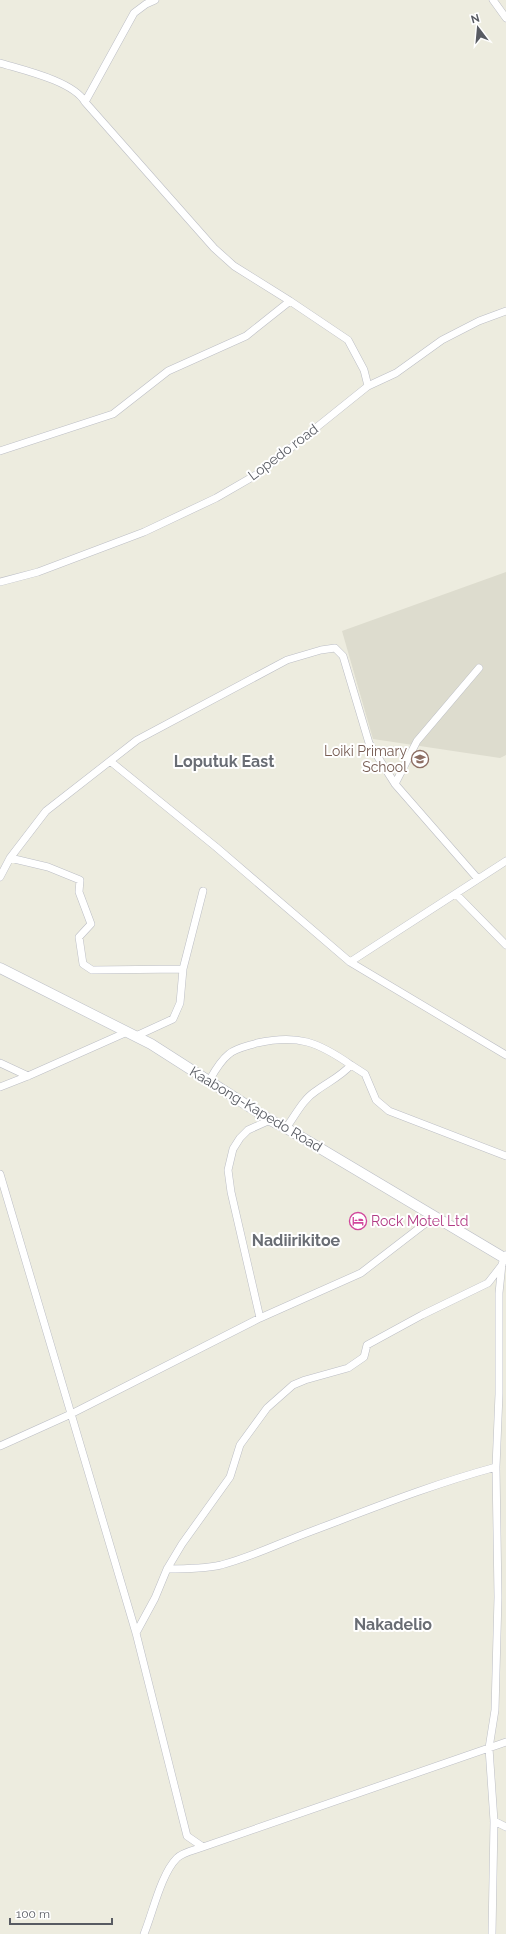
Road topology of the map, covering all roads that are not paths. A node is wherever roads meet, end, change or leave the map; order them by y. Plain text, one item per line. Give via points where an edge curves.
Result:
1 (155, 0) edge
2 (493, 0) edge
3 (506, 18) edge
4 (0, 63) edge
5 (85, 102) junction
6 (290, 301) junction
7 (506, 310) edge
8 (368, 386) junction
9 (0, 451) edge
10 (0, 582) edge
11 (479, 668) dead end
12 (110, 761) junction
13 (395, 784) junction
14 (10, 858) junction
15 (506, 861) edge
16 (0, 877) edge
17 (478, 879) junction
18 (203, 891) dead end
19 (456, 894) junction
20 (506, 945) edge
21 (350, 962) junction
22 (0, 968) edge
23 (183, 969) junction
24 (131, 1034) junction
25 (506, 1055) edge
26 (0, 1063) edge
27 (351, 1066) junction
28 (28, 1076) junction
29 (209, 1081) junction
30 (0, 1087) edge
31 (270, 1120) junction
32 (286, 1128) junction
33 (506, 1156) edge
34 (0, 1174) edge
35 (435, 1216) junction
36 (504, 1259) edge
37 (260, 1318) junction
38 (498, 1352) junction
39 (506, 1358) edge
40 (71, 1414) junction
41 (0, 1446) edge
42 (496, 1467) junction
43 (167, 1568) junction
44 (136, 1633) junction
45 (506, 1742) edge
46 (489, 1748) junction
47 (494, 1821) junction
48 (506, 1827) edge
49 (203, 1847) junction
50 (144, 1934) edge
51 (492, 1934) edge

1 - 5 street via 134,12
2 - 3 street
4 - 5 street via 62,84 81,95
5 - 6 street via 214,248 234,266
6 - 8 street via 348,340 364,370
6 - 9 street via 246,336 168,371 113,414
7 - 8 street, Lopedo road via 442,340 396,373
8 - 10 street, Lopedo road via 261,472 216,498 144,532 38,572
11 - 13 street via 417,741
12 - 13 street via 137,740 287,660 335,648 343,656 369,744
12 - 14 street via 46,811
12 - 21 street via 216,847
13 - 17 street
14 - 16 street
14 - 23 street via 48,867 80,880 79,892 91,924 79,937 82,964 92,970
15 - 17 street
17 - 19 street
18 - 23 street
19 - 20 street
19 - 21 street
21 - 25 street
22 - 24 main road, Kaabong-Kapedo Road
23 - 24 street via 180,1003 173,1019
24 - 28 street
24 - 29 main road, Kaabong-Kapedo Road
26 - 28 street
27 - 29 street via 334,1053 310,1042 280,1038 229,1053
27 - 32 street via 342,1075 315,1092
27 - 33 street via 365,1074 376,1100 389,1111
28 - 30 street
29 - 31 main road, Kaabong-Kapedo Road
31 - 32 main road, Kaabong-Kapedo Road
31 - 37 street via 248,1130 240,1138 233,1149 228,1170
32 - 35 main road, Kaabong-Kapedo Road
34 - 40 street
35 - 36 main road, Kaabong-Kapedo Road
35 - 37 street via 361,1273
36 - 38 street via 499,1293
36 - 43 street via 488,1283 367,1345 364,1357 348,1368 306,1380 281,1395 267,1408 240,1445 230,1477
37 - 40 street
38 - 39 street
38 - 42 street
40 - 41 street
40 - 44 street
42 - 43 street via 423,1490 241,1559 195,1569
42 - 46 street via 498,1597 495,1710
43 - 44 street via 155,1598
44 - 49 street via 187,1836
45 - 46 street
46 - 47 street
46 - 49 street
47 - 48 street
47 - 51 street
49 - 50 street via 178,1857 172,1865

